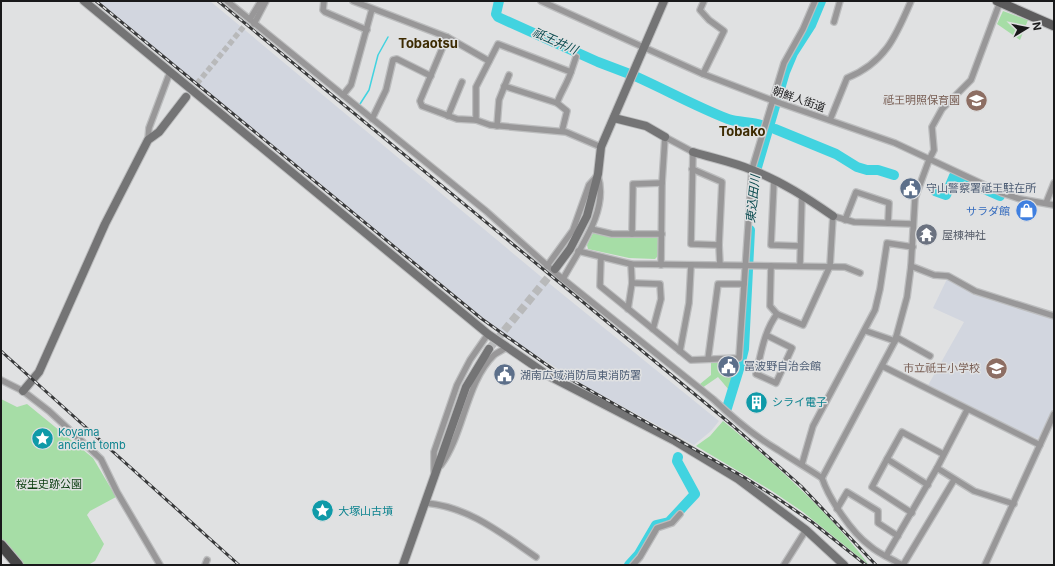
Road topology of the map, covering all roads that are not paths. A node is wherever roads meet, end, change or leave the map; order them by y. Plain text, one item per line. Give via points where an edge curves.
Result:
1 (84, 1) edge
2 (227, 1) edge
3 (261, 1) edge
4 (266, 1) edge
5 (324, 1) edge
6 (353, 1) edge
7 (541, 1) edge
8 (664, 1) edge
9 (704, 1) edge
10 (815, 1) edge
11 (840, 1) edge
12 (911, 1) edge
13 (999, 1) edge
14 (372, 9) junction
15 (252, 22) junction
16 (834, 22) dead end
17 (1054, 26) edge
18 (367, 30) junction
19 (447, 37) junction
20 (644, 48) junction
21 (576, 57) dead end
22 (489, 60) junction
23 (170, 72) junction
24 (570, 72) junction
25 (703, 74) junction
26 (509, 75) dead end
27 (431, 76) junction
28 (462, 82) dead end
29 (504, 86) junction
30 (343, 95) junction
31 (186, 97) tunnel mouth
32 (776, 102) junction
33 (557, 103) junction
34 (448, 116) junction
35 (614, 118) junction
36 (372, 119) junction
37 (476, 120) junction
38 (830, 120) junction
39 (497, 126) junction
40 (562, 131) junction
41 (665, 138) junction
42 (148, 140) junction
43 (601, 147) junction
44 (692, 152) junction
45 (929, 160) junction
46 (692, 169) junction
47 (752, 169) junction
48 (598, 174) junction
49 (774, 180) junction
50 (662, 183) junction
51 (1054, 183) edge
52 (802, 195) junction
53 (1046, 203) junction
54 (1054, 205) edge
55 (833, 216) junction
56 (845, 220) junction
57 (888, 223) junction
58 (914, 224) junction
59 (591, 229) junction
60 (632, 234) junction
61 (662, 234) junction
62 (719, 245) junction
63 (800, 246) junction
64 (912, 247) junction
65 (578, 251) junction
66 (601, 257) junction
67 (630, 264) junction
68 (661, 265) junction
69 (691, 265) junction
70 (720, 265) junction
71 (547, 266) junction
72 (746, 266) junction
73 (771, 266) junction
74 (800, 266) junction
75 (830, 266) junction
76 (911, 266) junction
77 (555, 269) tunnel mouth
78 (860, 273) dead end
79 (563, 278) junction
80 (632, 283) junction
81 (744, 284) junction
82 (628, 309) junction
83 (777, 314) junction
84 (1054, 316) edge
85 (653, 329) junction
86 (866, 331) junction
87 (488, 334) junction
88 (766, 335) junction
89 (895, 339) junction
90 (507, 347) junction
91 (489, 349) tunnel mouth
92 (680, 351) junction
93 (930, 356) dead end
94 (708, 359) junction
95 (882, 366) junction
96 (1, 380) edge
97 (23, 391) junction
98 (967, 410) junction
99 (1054, 414) edge
100 (1040, 445) junction
101 (943, 454) junction
102 (887, 459) junction
103 (802, 464) junction
104 (937, 468) junction
105 (434, 474) junction
106 (822, 478) junction
107 (954, 480) junction
108 (928, 484) junction
109 (426, 503) junction
110 (1014, 504) junction
111 (837, 509) junction
112 (912, 513) junction
113 (680, 514) dead end
114 (806, 530) junction
115 (898, 536) junction
116 (1, 546) edge
117 (886, 556) junction
118 (536, 557) dead end
119 (18, 565) edge
120 (160, 565) edge
121 (403, 565) edge
122 (633, 565) edge
123 (784, 565) edge
124 (844, 565) edge
125 (903, 565) edge
126 (986, 565) edge

1 - 23 street
2 - 15 street
3 - 15 street
4 - 15 street
5 - 18 street via 325,12
6 - 14 street
7 - 20 street, 朝鮮人街道
8 - 20 street
9 - 25 street via 700,10 724,31
10 - 32 street via 784,63
11 - 16 street
12 - 38 street via 895,37 878,60 859,74 847,78
13 - 17 main road
13 - 45 street via 971,80 953,96 932,127 934,150
14 - 18 street
14 - 19 street
15 - 30 street
18 - 30 street via 351,85
19 - 22 street
19 - 27 street
20 - 25 street, 朝鮮人街道
20 - 35 street
21 - 24 street
22 - 24 street via 498,44
22 - 37 street via 476,87
23 - 42 street via 149,128
23 - 87 street
24 - 33 street via 566,87
25 - 32 street, 朝鮮人街道
26 - 29 street
27 - 34 street via 420,101 422,106
27 - 36 street via 397,59 393,60 386,90
28 - 34 street
29 - 33 street
29 - 39 street via 499,100
30 - 36 street
31 - 42 street via 159,132
32 - 38 street, 朝鮮人街道
32 - 47 street
33 - 40 street via 567,111
34 - 37 street
35 - 41 street via 646,126
35 - 43 street
36 - 71 street via 486,211
37 - 39 street
38 - 45 street, 朝鮮人街道 via 896,143
39 - 40 street
40 - 43 street
41 - 44 street
41 - 50 street
42 - 97 street via 107,219 39,372
43 - 48 street
44 - 46 street
44 - 47 street
45 - 53 street, 朝鮮人街道 via 1002,193
45 - 58 street via 915,198
46 - 62 street via 722,182
46 - 62 street via 691,244
47 - 49 street
47 - 72 street
48 - 59 street via 602,187
48 - 71 street via 589,185 574,230
48 - 77 street via 580,232
49 - 52 street
49 - 63 street via 771,245
50 - 60 street via 633,184
50 - 61 street
51 - 53 street
52 - 55 street
52 - 63 street
53 - 54 street, 朝鮮人街道
55 - 56 street
55 - 75 street
56 - 57 street
56 - 57 street via 856,192 889,203
57 - 58 street
58 - 64 street
59 - 60 street via 612,234
59 - 65 street
60 - 61 street
61 - 68 street
62 - 70 street
63 - 74 street
64 - 76 street
64 - 86 street via 887,243 875,310
65 - 66 street
65 - 79 street
66 - 67 street
66 - 82 street via 600,286
67 - 68 street
67 - 80 street
68 - 69 street
69 - 70 street
69 - 92 street via 689,304
70 - 72 street
71 - 79 street
72 - 73 street
72 - 81 street
73 - 74 street
73 - 83 street via 770,306
74 - 75 street
75 - 78 street via 844,267
75 - 83 street via 803,325
76 - 84 street via 934,275 948,276 975,291
76 - 89 street via 907,297
79 - 103 street via 730,415
80 - 82 street
80 - 85 street via 660,284 660,299
81 - 94 street via 718,284
81 - 94 street via 739,358
82 - 85 street
83 - 88 street via 771,321
85 - 92 street
86 - 89 street
86 - 103 street via 813,426
87 - 90 street
87 - 105 street via 457,385 434,452
88 - 88 street via 756,374 776,383 792,348
89 - 93 street
89 - 95 street
90 - 105 street via 494,355 485,367 474,388 449,455
90 - 114 street via 549,376 675,441 738,479
91 - 105 street via 466,387
92 - 94 street via 691,360
95 - 98 street
95 - 106 street
96 - 97 street
97 - 120 street via 49,411 101,459 117,492
98 - 100 street
98 - 101 street
99 - 100 street
100 - 110 street
101 - 102 street via 902,432
101 - 104 street
102 - 108 street
102 - 112 street via 872,486
103 - 106 street
104 - 107 street
104 - 108 street
105 - 109 street
106 - 111 street via 826,492
107 - 110 street via 974,491
107 - 125 street
108 - 112 street
109 - 118 street via 472,515
109 - 121 street
110 - 126 street
111 - 115 street via 847,492 878,511 878,523
111 - 117 street via 869,546
112 - 115 street
113 - 122 street via 672,523 657,528
114 - 123 street
114 - 124 street
115 - 117 street
116 - 119 highway
117 - 125 street

